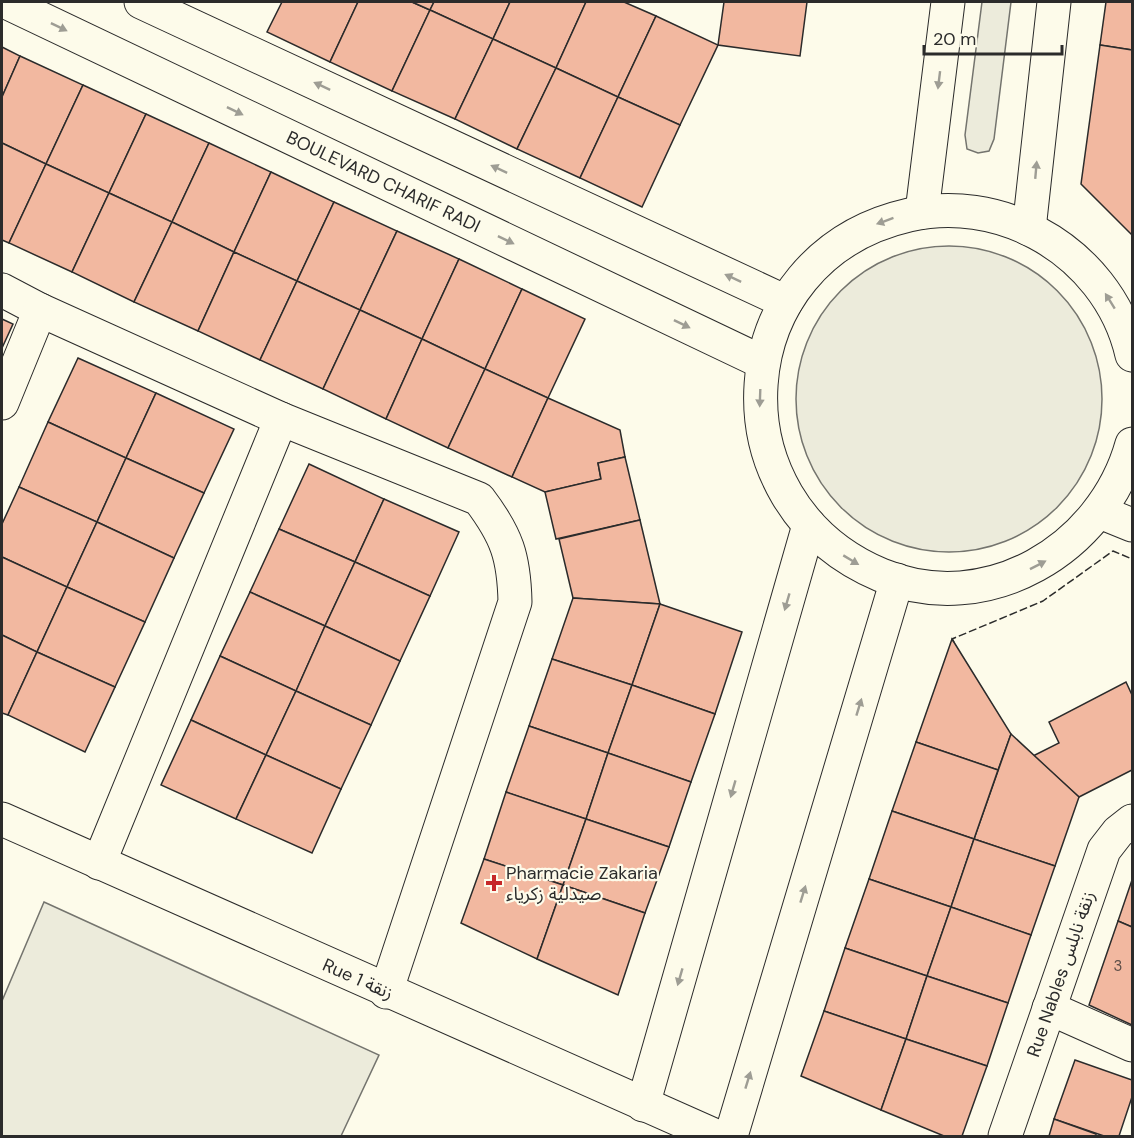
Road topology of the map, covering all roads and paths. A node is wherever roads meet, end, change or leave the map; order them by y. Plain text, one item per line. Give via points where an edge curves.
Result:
1 (6, 2) edge
2 (141, 2) edge
3 (948, 2) edge
4 (1054, 2) edge
5 (922, 212) junction
6 (1029, 229) junction
7 (2, 290) edge
8 (786, 302) junction
9 (40, 310) junction
10 (1132, 354) edge
11 (762, 362) junction
12 (2, 403) edge
13 (281, 419) junction
14 (1132, 444) edge
15 (1100, 512) junction
16 (809, 525) junction
17 (1132, 525) edge
18 (897, 580) junction
19 (2, 819) edge
20 (1132, 821) edge
21 (99, 863) junction
22 (386, 992) junction
23 (1049, 1008) junction
24 (1132, 1045) edge
25 (643, 1106) junction
26 (716, 1137) edge
27 (731, 1137) edge
28 (1005, 1137) edge

1 -> 11 street, BOULEVARD CHARIF RADI
8 -> 2 street
3 -> 5 street
6 -> 4 street
5 - 6 street via 954,210 985,214
5 -> 8 street via 881,222 844,242 812,268
10 -> 6 street via 1121,320 1080,262
7 - 9 street
8 - 11 street
9 - 12 street
9 - 13 street
11 -> 16 street via 760,417 766,447 782,489
13 - 21 street
13 - 22 street via 479,499 495,520 514,568 515,602
14 - 15 street via 1119,480
15 - 17 street
18 -> 15 street via 953,587 1009,577 1060,552
16 -> 18 street via 849,559
16 -> 25 street
27 -> 18 street
19 - 21 street, Rue 1 زنقة
20 - 23 street, Rue Nables زنقة نابلس via 1104,850
21 - 22 street, Rue 1 زنقة
22 - 25 street, Rue 1 زنقة
23 - 24 street
23 - 28 street, Rue Nables زنقة نابلس
25 - 26 street, Rue 1 زنقة

